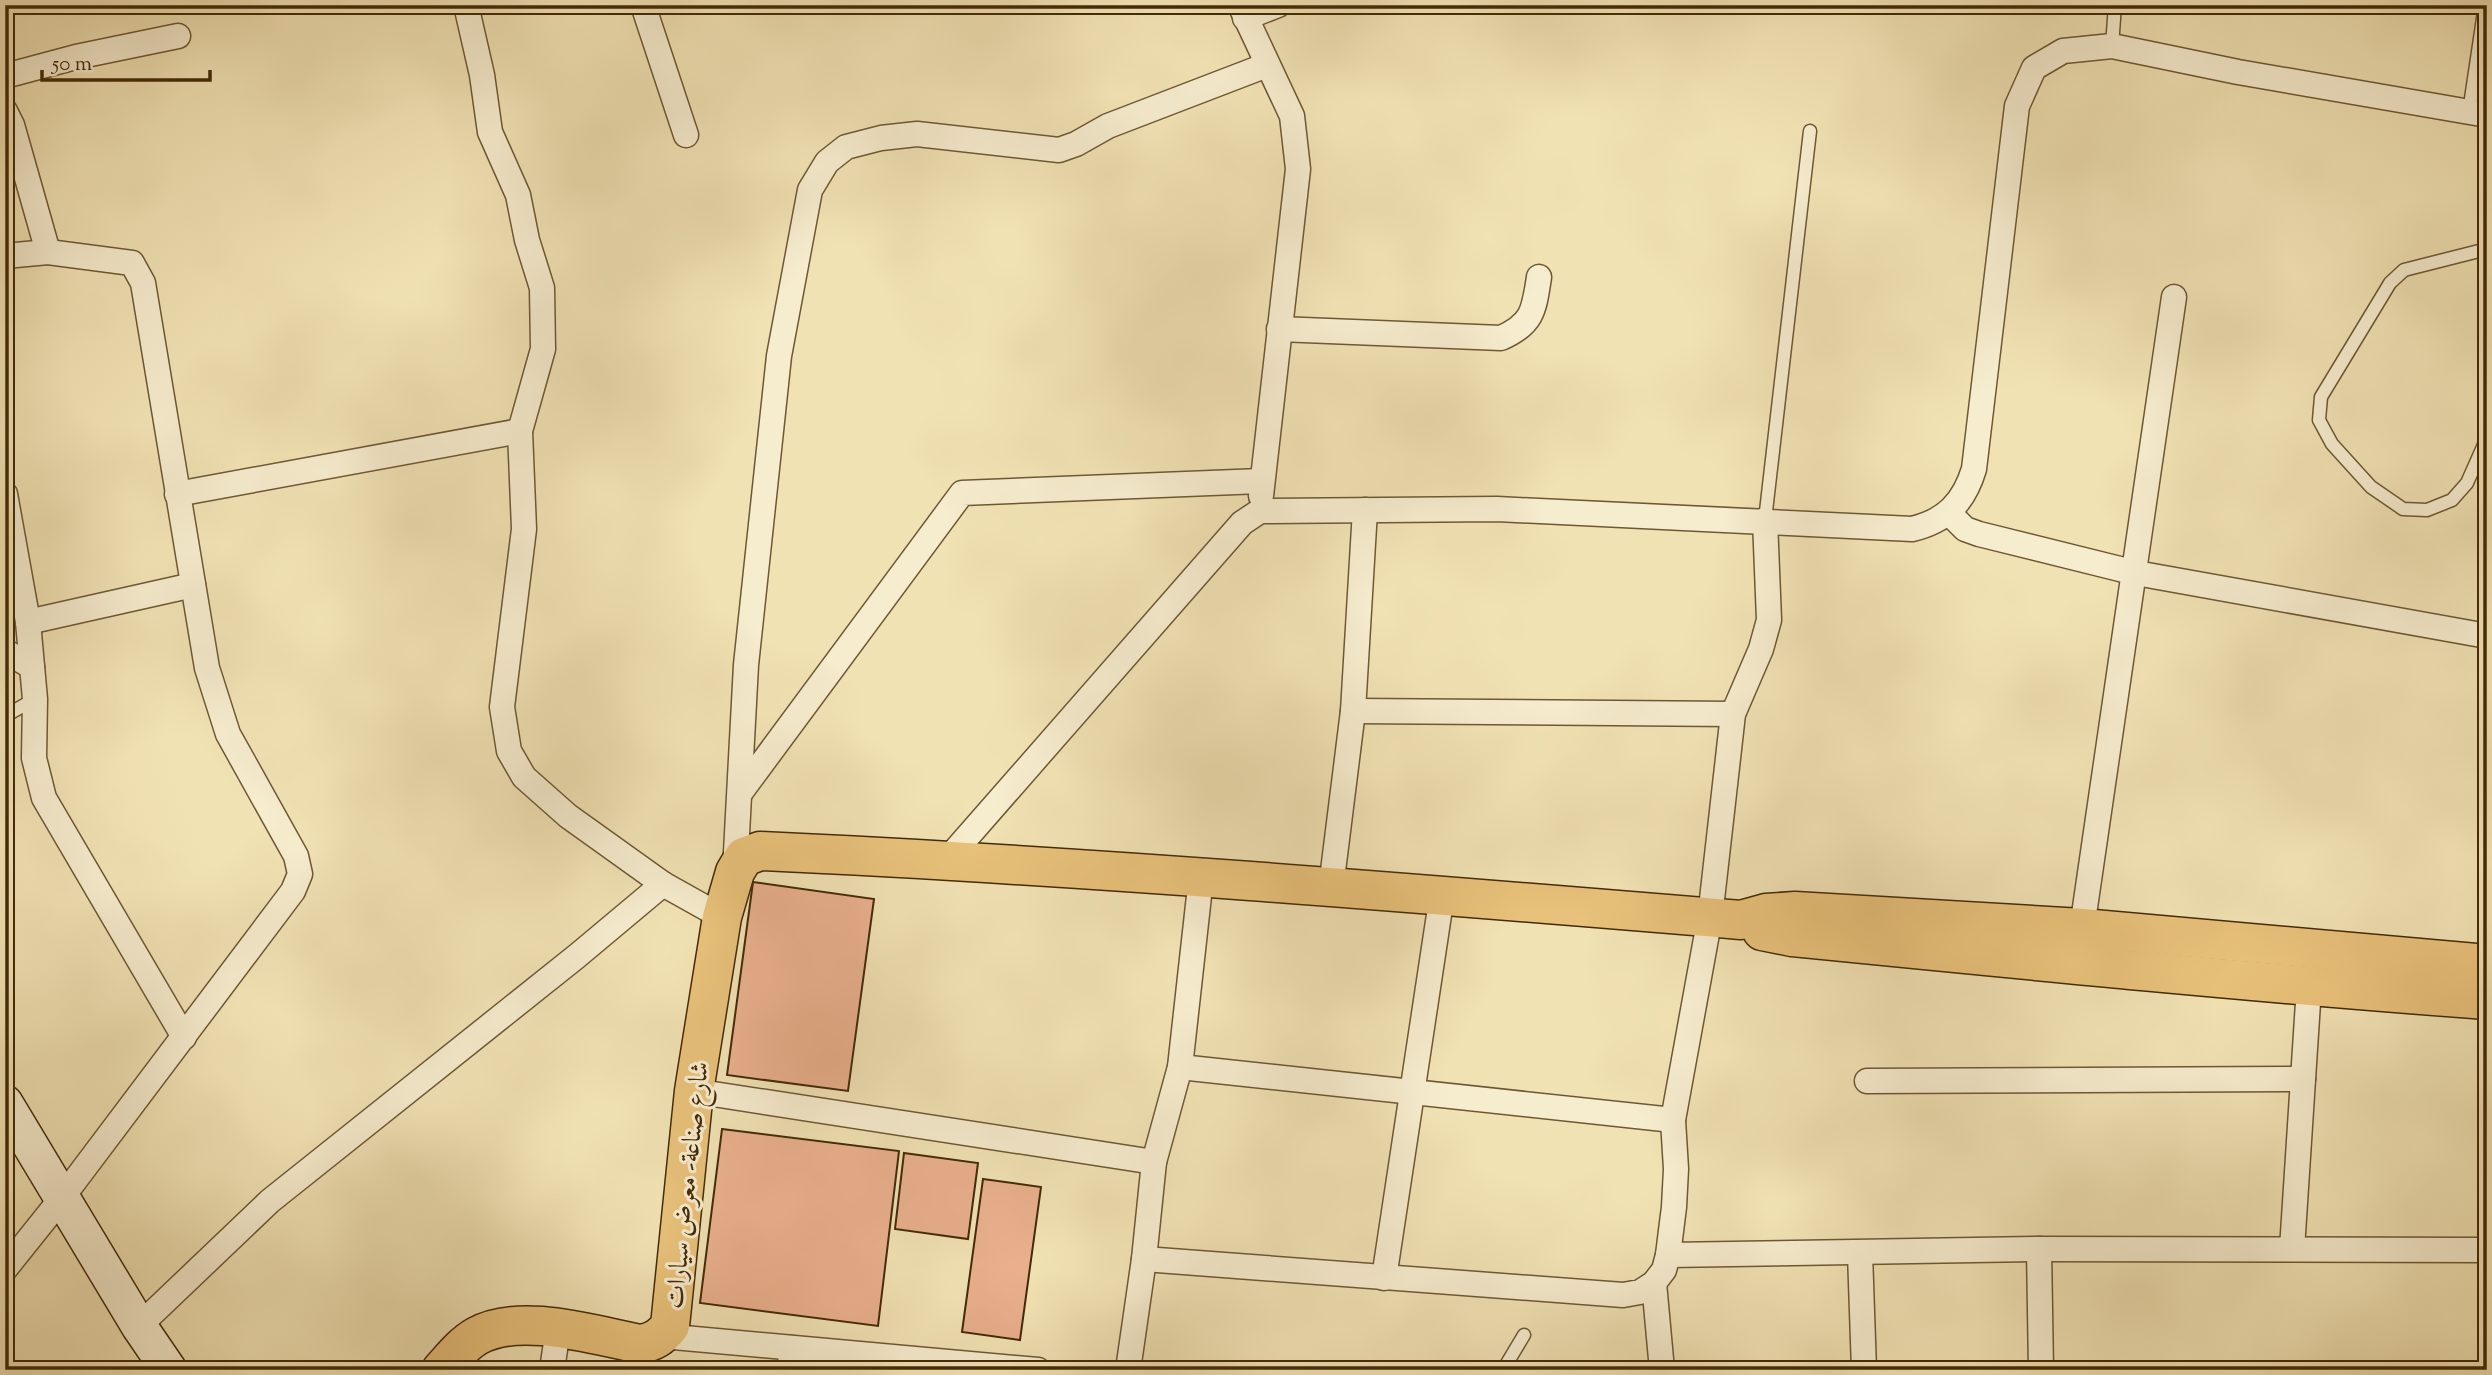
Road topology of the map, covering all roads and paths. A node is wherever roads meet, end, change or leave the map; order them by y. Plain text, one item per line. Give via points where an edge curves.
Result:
1 (466, 5) edge
2 (643, 5) edge
3 (1278, 5) edge
4 (2115, 5) edge
5 (2486, 5) edge
6 (1242, 11) edge
7 (178, 36) dead end
8 (2112, 46) junction
9 (1268, 65) junction
10 (5, 76) edge
11 (5, 111) edge
12 (2478, 113) edge
13 (1810, 131) dead end
14 (686, 135) dead end
15 (2487, 249) edge
16 (48, 252) junction
17 (5, 256) edge
18 (1539, 277) dead end
19 (2174, 298) dead end
20 (1279, 329) junction
21 (520, 431) junction
22 (2487, 438) edge
23 (1261, 481) junction
24 (5, 494) edge
25 (177, 494) junction
26 (1365, 510) junction
27 (1260, 511) junction
28 (1949, 513) junction
29 (1765, 520) junction
30 (2136, 573) junction
31 (193, 585) junction
32 (28, 622) junction
33 (2487, 636) edge
34 (5, 651) edge
35 (32, 667) junction
36 (35, 699) junction
37 (1353, 711) junction
38 (1733, 715) junction
39 (5, 716) edge
40 (740, 793) junction
41 (947, 860) junction
42 (747, 861) junction
43 (1201, 878) junction
44 (663, 884) junction
45 (1331, 887) junction
46 (1442, 895) junction
47 (722, 917) junction
48 (1726, 919) junction
49 (2082, 928) junction
50 (2487, 964) edge
51 (2309, 987) junction
52 (2487, 1000) edge
53 (184, 1037) junction
54 (1180, 1067) junction
55 (2303, 1079) junction
56 (1867, 1081) dead end
57 (694, 1090) junction
58 (1412, 1091) junction
59 (5, 1103) edge
60 (1673, 1120) junction
61 (1154, 1162) junction
62 (61, 1199) junction
63 (2039, 1249) junction
64 (2292, 1250) junction
65 (2487, 1250) edge
66 (1860, 1252) junction
67 (1668, 1255) junction
68 (1144, 1259) junction
69 (5, 1269) edge
70 (1384, 1278) junction
71 (1654, 1283) junction
72 (139, 1326) junction
73 (558, 1329) junction
74 (1524, 1335) dead end
75 (662, 1336) junction
76 (791, 1359) edge
77 (169, 1370) edge
78 (441, 1370) edge
79 (552, 1370) edge
80 (1038, 1370) edge
81 (1128, 1370) edge
82 (1503, 1370) edge
83 (1662, 1370) edge
84 (1864, 1370) edge
85 (2040, 1370) edge

1 - 21 street via 489,132 518,194 542,288 543,349
2 - 14 street
3 - 6 street
4 - 8 lane
5 - 12 lane
6 - 9 street
7 - 10 street
8 - 12 street
8 - 28 street via 2063,51 2034,68 2017,106 1974,469 1968,487
9 - 20 street via 1292,116 1298,169
9 - 40 street via 1108,126 1059,150 917,134 846,147 827,162 810,190 779,356 746,665
11 - 16 street
13 - 29 lane
15 - 22 lane via 2404,270 2390,283 2321,397 2319,420 2332,444 2371,487 2403,509 2427,510 2452,500 2467,483
16 - 17 street
16 - 25 street via 132,263 143,283
18 - 20 street via 1530,318 1519,330 1501,338
19 - 30 street
20 - 23 street
21 - 25 street
21 - 44 street via 524,528 502,707 509,751 524,777 568,816
23 - 27 street
23 - 40 street via 962,494
24 - 32 street
25 - 31 street
26 - 27 street
26 - 29 street via 1497,509
26 - 37 street
27 - 41 street via 1242,523
28 - 29 street via 1912,529
28 - 30 street via 1965,529 1979,534
29 - 38 street via 1769,620
30 - 33 street
30 - 49 street
31 - 32 street
31 - 53 street via 207,668 228,734 296,856 300,874 293,891
32 - 35 street
34 - 35 street
35 - 36 street
36 - 39 lane
36 - 53 street via 34,758 44,798
37 - 38 street
37 - 45 street
38 - 48 street
40 - 42 street
41 - 42 main road
41 - 43 main road
42 - 47 main road, شارع صناعة- معرض سيارات
43 - 45 main road
43 - 54 street
44 - 47 street
44 - 72 street via 270,1201
45 - 46 main road
46 - 48 main road
46 - 58 street
47 - 57 main road, شارع صناعة- معرض سيارات
48 - 49 main road via 1795,911
48 - 51 main road via 1785,936
48 - 60 street
49 - 50 main road
51 - 52 main road
51 - 55 street
53 - 62 street
54 - 58 street
54 - 61 street
55 - 56 street
55 - 64 street
57 - 61 street
57 - 75 main road, شارع صناعة- معرض سيارات via 673,1313
58 - 60 street
58 - 70 street
59 - 62 main road
60 - 67 street via 1676,1169
61 - 68 street
62 - 69 street
62 - 72 main road
63 - 64 street
63 - 66 street
63 - 85 street
64 - 65 street
66 - 67 street
66 - 84 street
67 - 71 street
68 - 70 street
68 - 81 street
70 - 71 street via 1623,1295
71 - 83 street
72 - 77 main road
73 - 75 main road, شارع صناعة- معرض سيارات via 639,1344
73 - 78 main road, شارع صناعة- معرض سيارات via 498,1328 475,1338
73 - 79 street
74 - 82 lane
75 - 76 street
76 - 80 street

